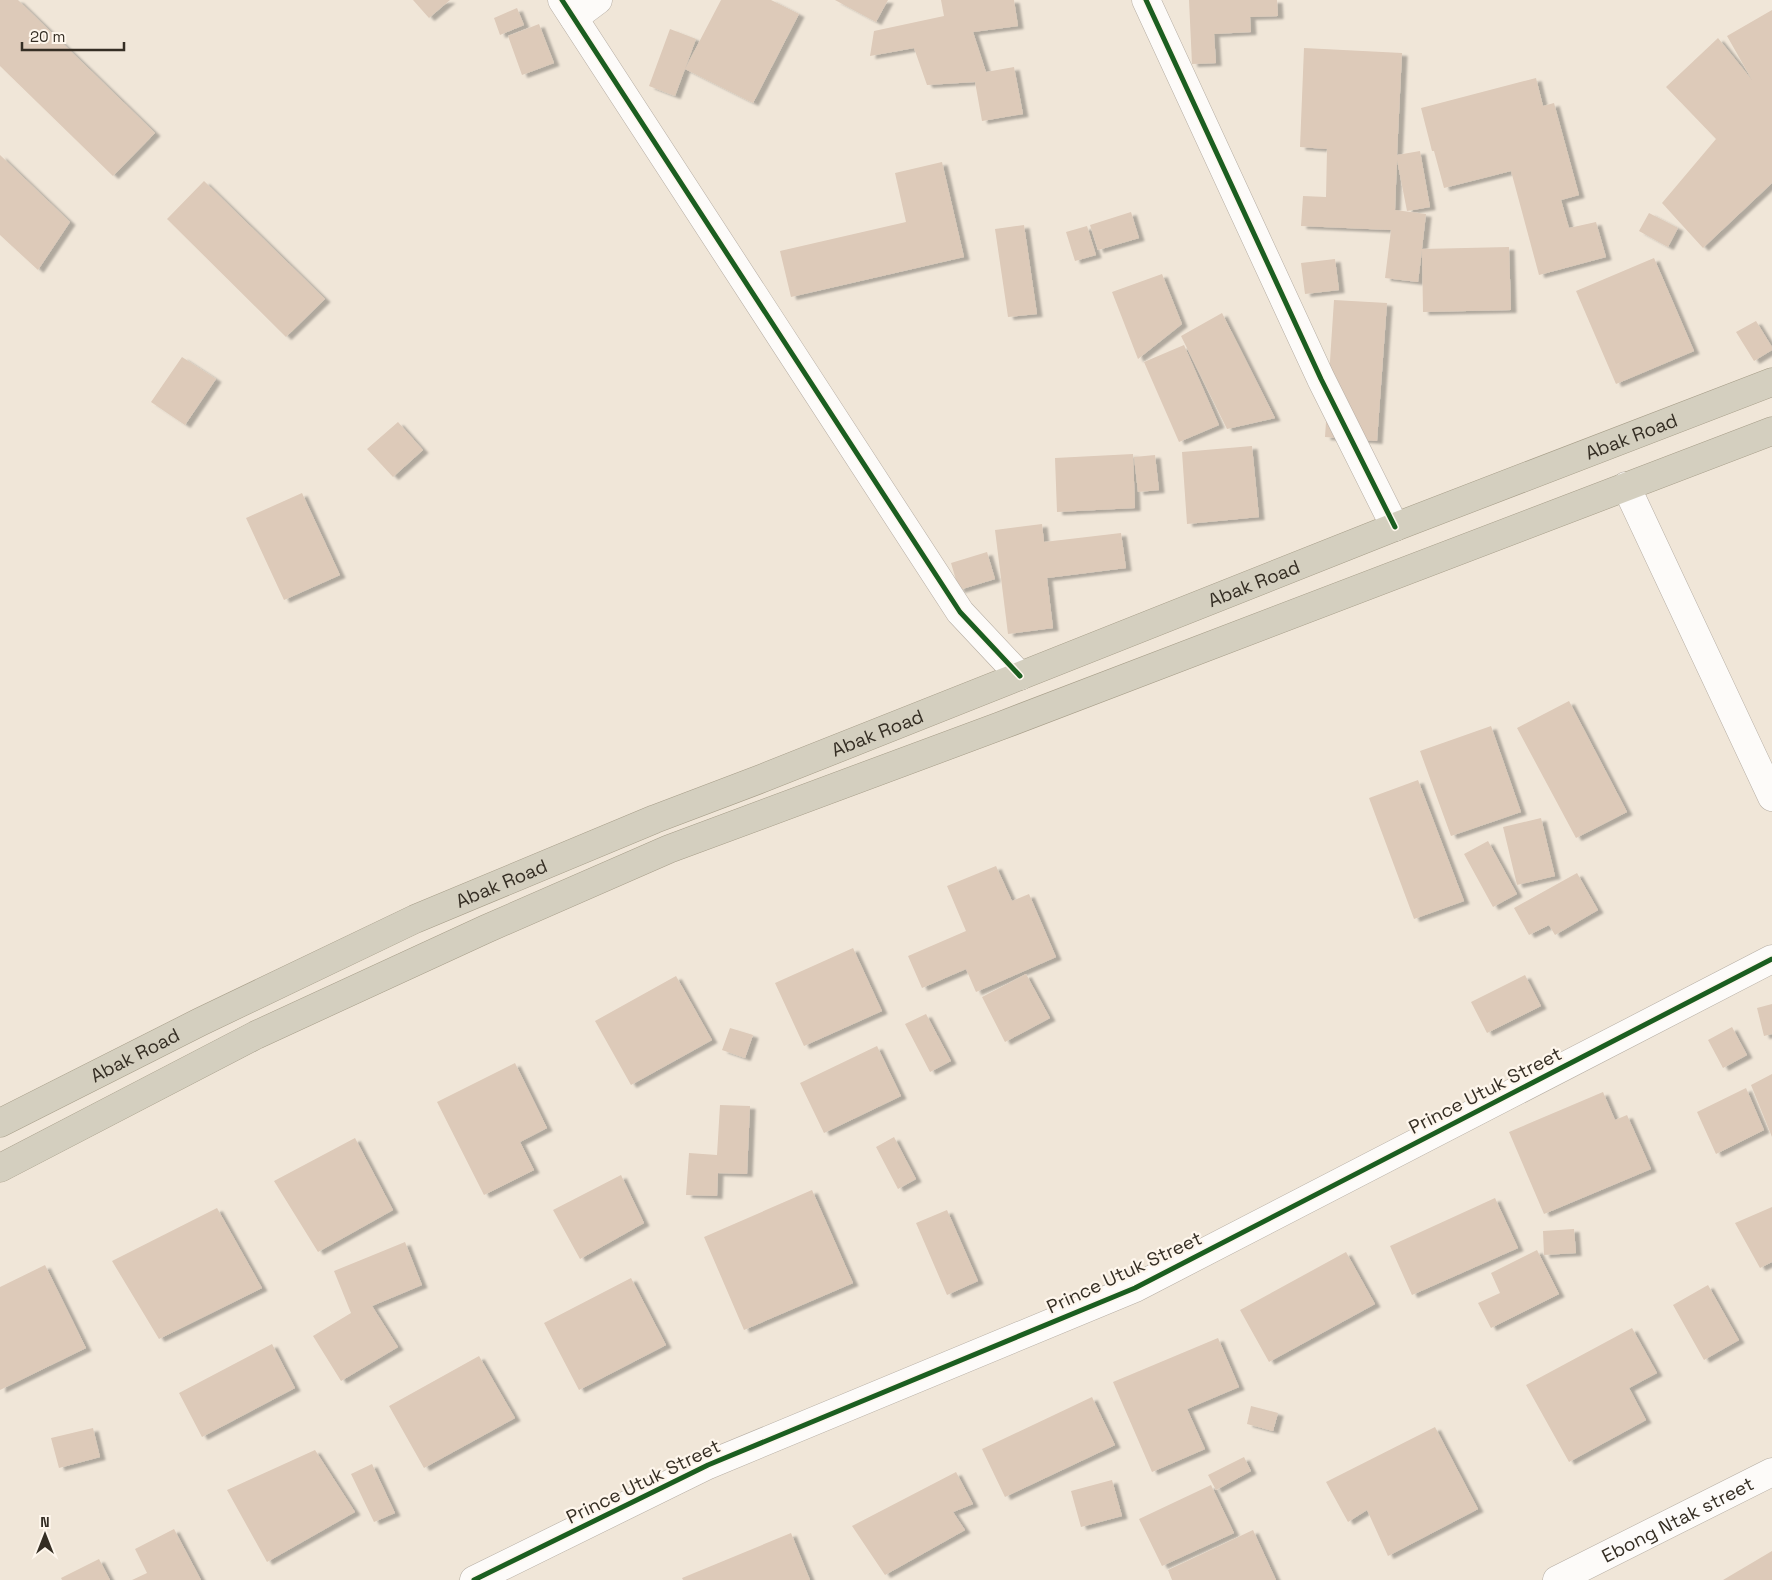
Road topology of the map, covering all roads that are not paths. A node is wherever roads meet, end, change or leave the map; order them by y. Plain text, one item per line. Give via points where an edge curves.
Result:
1 (598, 0) edge
2 (1146, 0) edge
3 (568, 9) edge
4 (1772, 382) edge
5 (1772, 431) edge
6 (1626, 486) junction
7 (1395, 527) junction
8 (1020, 676) junction
9 (1772, 797) edge
10 (1772, 959) edge
11 (0, 1123) edge
12 (0, 1168) edge
13 (1772, 1472) edge
14 (474, 1580) edge
15 (1557, 1580) edge

1 - 3 street
2 - 7 street via 1321,379
3 - 8 street via 960,612
4 - 7 highway, Abak Road
5 - 6 highway, Abak Road
6 - 9 street
6 - 12 highway, Abak Road via 669,849 256,1035
7 - 8 highway, Abak Road
8 - 11 highway, Abak Road via 655,819 414,919
10 - 14 street, Prince Utuk Street via 1135,1288 708,1465
13 - 15 street, Ebong Ntak street

